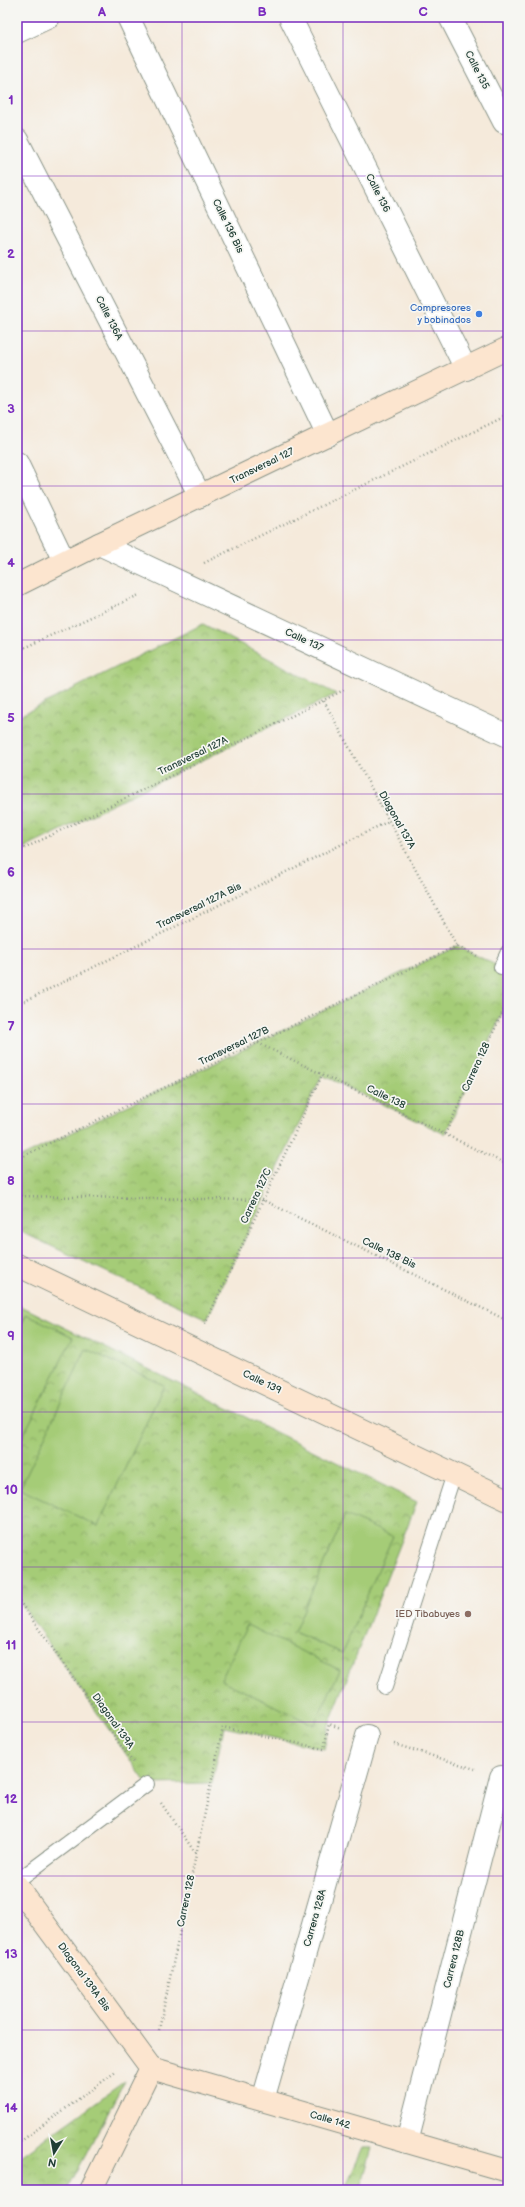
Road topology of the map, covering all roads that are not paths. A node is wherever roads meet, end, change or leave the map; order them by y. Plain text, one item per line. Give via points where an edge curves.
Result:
1 (49, 17) edge
2 (128, 17) edge
3 (290, 17) edge
4 (450, 17) edge
5 (17, 32) edge
6 (506, 122) edge
7 (17, 140) edge
8 (508, 348) edge
9 (466, 368) junction
10 (328, 435) junction
11 (17, 463) edge
12 (200, 496) junction
13 (99, 544) junction
14 (64, 562) junction
15 (17, 585) edge
16 (508, 736) edge
17 (508, 952) edge
18 (501, 967) dead end
19 (17, 1265) edge
20 (454, 1474) junction
21 (508, 1500) edge
22 (385, 1687) dead end
23 (367, 1736) road end
24 (501, 1777) road end
25 (148, 1784) road end
26 (17, 1881) edge
27 (17, 1886) edge
28 (146, 2061) junction
29 (263, 2100) junction
30 (407, 2142) junction
31 (508, 2171) edge
32 (91, 2190) edge

1 - 5 street
2 - 10 street, Calle 136 Bis
3 - 9 street, Calle 136
4 - 6 street, Calle 135
7 - 12 street, Calle 136A
8 - 9 main road, Transversal 127
9 - 10 main road, Transversal 127
10 - 12 main road, Transversal 127
11 - 14 street
12 - 13 main road, Transversal 127
13 - 14 main road, Transversal 127
13 - 16 street, Calle 137
14 - 15 main road, Transversal 127
17 - 18 lane
19 - 20 main road, Calle 139
20 - 21 main road, Calle 139
20 - 22 lane
23 - 29 street, Carrera 128A
24 - 30 street, Carrera 128B
25 - 26 lane
27 - 28 main road, Diagonal 139A Bis
28 - 29 main road, Calle 142
28 - 32 main road
29 - 30 main road, Calle 142
30 - 31 main road, Calle 142

